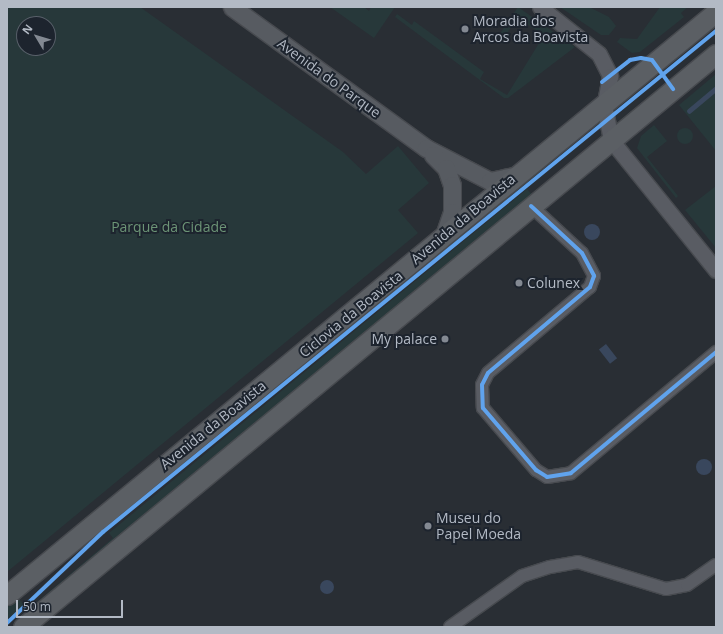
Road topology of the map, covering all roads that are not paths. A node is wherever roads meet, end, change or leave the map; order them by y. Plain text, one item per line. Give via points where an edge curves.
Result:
1 (232, 7) edge
2 (540, 7) edge
3 (716, 12) edge
4 (716, 54) edge
5 (604, 106) junction
6 (611, 140) junction
7 (426, 148) junction
8 (513, 176) junction
9 (531, 206) junction
10 (444, 235) junction
11 (716, 270) edge
12 (716, 352) edge
13 (716, 565) edge
14 (7, 595) edge
15 (23, 627) edge
16 (450, 627) edge

1 - 7 main road, Avenida do Parque
2 - 5 street via 599,54 610,76
3 - 5 main road, Avenida da Boavista
4 - 6 main road
5 - 6 street
5 - 8 main road, Avenida da Boavista
6 - 9 main road
6 - 11 street
7 - 8 main road, Avenida do Parque via 490,181
7 - 10 main road, Avenida do Parque via 446,168 452,185 452,212
8 - 10 main road, Avenida da Boavista
9 - 12 street via 582,253 594,276 590,287 488,373 482,384 483,408 536,470 547,477 571,473
9 - 15 main road
10 - 14 main road, Avenida da Boavista
13 - 16 street via 687,585 666,588 578,562 550,567 522,576

